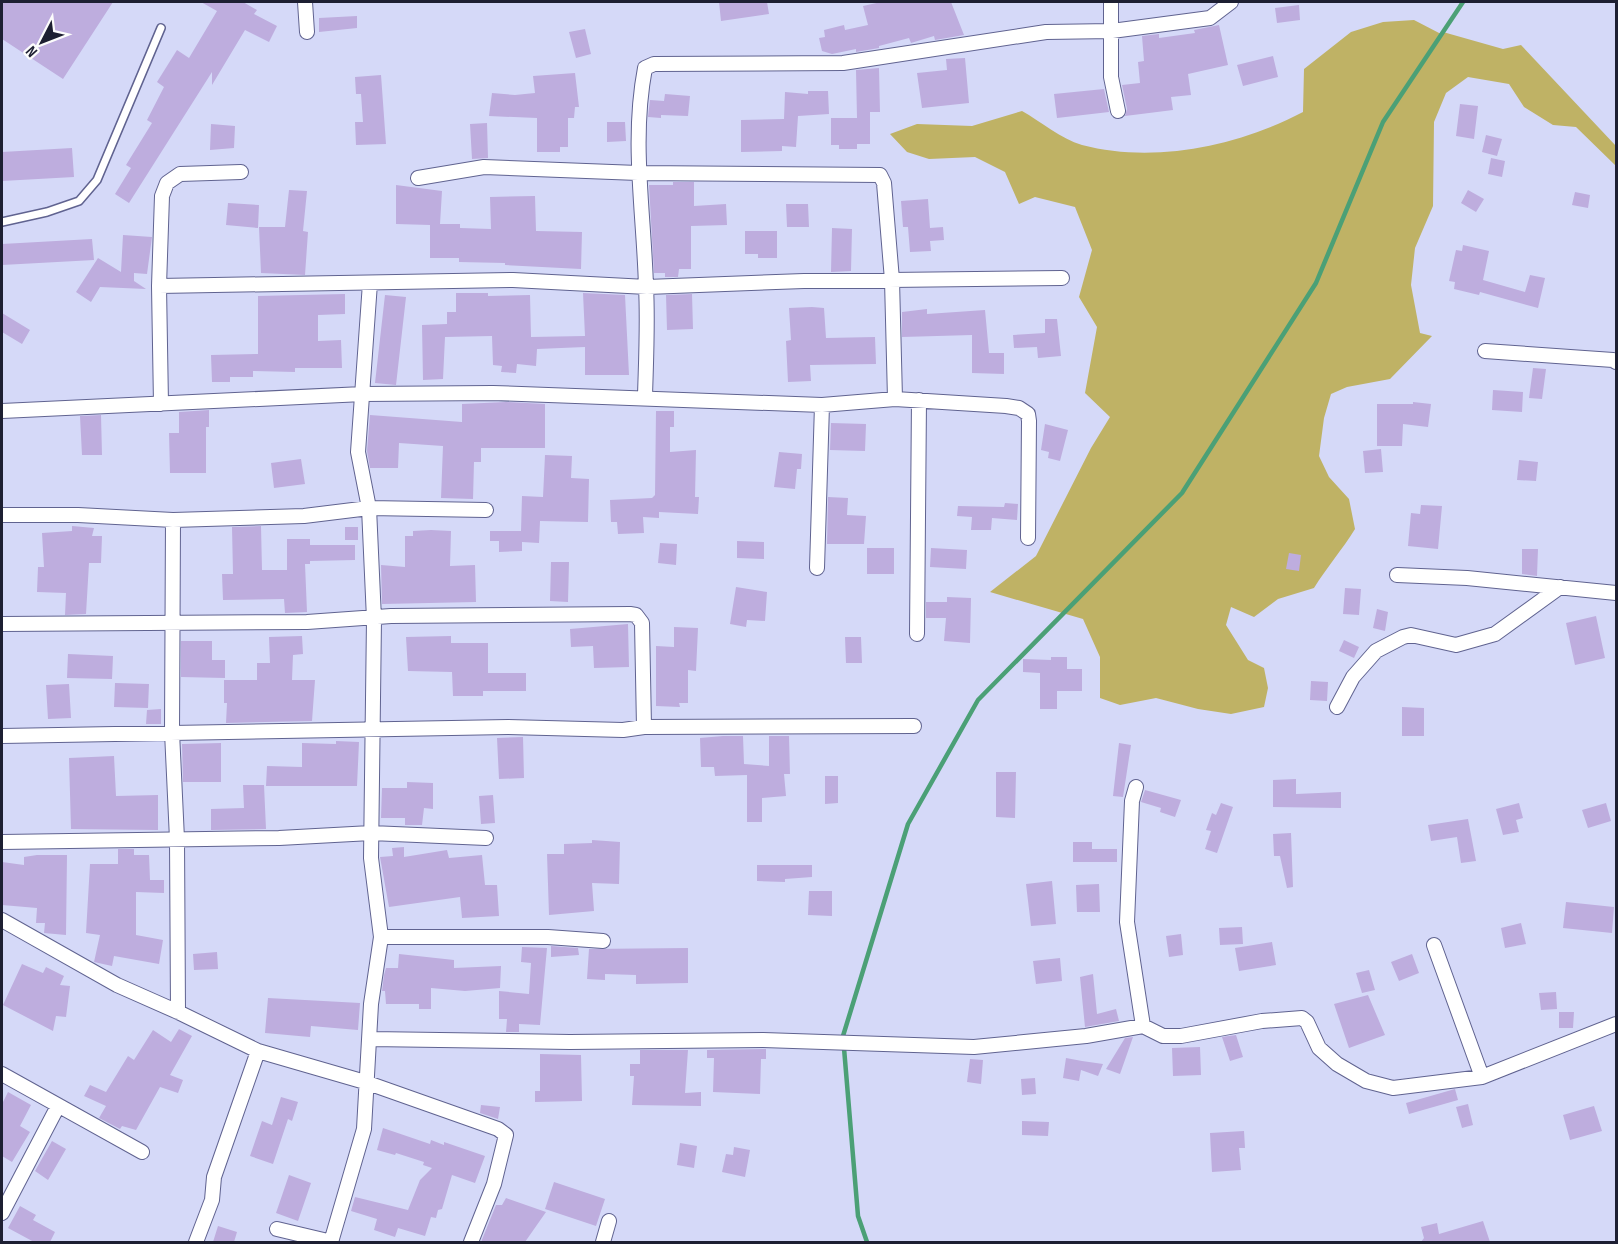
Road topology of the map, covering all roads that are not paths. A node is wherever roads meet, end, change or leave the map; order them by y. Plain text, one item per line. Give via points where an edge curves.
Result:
1 (305, 2) edge
2 (1111, 2) edge
3 (1231, 2) edge
4 (161, 28) dead end
5 (1112, 31) junction
6 (307, 32) dead end
7 (1118, 111) dead end
8 (241, 172) dead end
9 (638, 173) junction
10 (418, 178) dead end
11 (2, 222) edge
12 (1062, 278) dead end
13 (892, 280) junction
14 (370, 283) junction
15 (159, 286) junction
16 (646, 287) junction
17 (1485, 351) dead end
18 (1617, 362) edge
19 (363, 394) junction
20 (645, 396) junction
21 (895, 399) junction
22 (919, 400) junction
23 (161, 404) junction
24 (822, 405) junction
25 (2, 411) edge
26 (369, 508) junction
27 (486, 510) dead end
28 (2, 515) edge
29 (173, 520) junction
30 (1028, 538) dead end
31 (817, 568) dead end
32 (1398, 575) dead end
33 (1560, 587) junction
34 (1617, 593) edge
35 (374, 619) junction
36 (172, 622) junction
37 (2, 624) edge
38 (917, 634) dead end
39 (1337, 707) dead end
40 (914, 726) dead end
41 (644, 727) junction
42 (374, 729) junction
43 (172, 732) junction
44 (2, 736) edge
45 (1136, 787) dead end
46 (371, 833) junction
47 (486, 838) dead end
48 (177, 839) junction
49 (2, 842) edge
50 (2, 920) edge
51 (381, 937) junction
52 (603, 941) dead end
53 (1434, 945) dead end
54 (178, 1012) junction
55 (1617, 1024) edge
56 (1143, 1026) junction
57 (370, 1039) junction
58 (258, 1051) junction
59 (2, 1074) edge
60 (1482, 1077) junction
61 (365, 1082) junction
62 (58, 1106) junction
63 (142, 1152) dead end
64 (2, 1213) edge
65 (609, 1221) dead end
66 (277, 1229) dead end
67 (196, 1242) edge
68 (331, 1242) edge
69 (471, 1242) edge
70 (603, 1242) edge

1 - 6 street
2 - 5 street
3 - 5 street via 1210,18
4 - 11 lane via 97,180 79,201 47,213
5 - 7 street via 1111,77
5 - 9 street via 1046,32 843,63 654,64 645,68 640,90
8 - 15 street via 180,174 166,183 162,196
9 - 10 street via 484,167
9 - 13 street via 880,175 884,183
9 - 16 street
12 - 13 street
13 - 16 street
13 - 21 street
14 - 15 street
14 - 16 street via 513,280
14 - 19 street
15 - 23 street
16 - 20 street
17 - 18 street
19 - 20 street
19 - 23 street
19 - 26 street via 358,452
20 - 24 street
21 - 22 street
21 - 24 street
22 - 30 street via 1006,406 1028,414
22 - 38 street
23 - 25 street
24 - 31 street
26 - 27 street
26 - 29 street via 304,516
26 - 35 street
28 - 29 street
29 - 36 street
32 - 33 street
33 - 34 street
33 - 39 street via 1495,634 1456,645 1411,635 1376,651 1353,677
35 - 36 street
35 - 41 street via 636,615 642,622 645,645
35 - 42 street
36 - 37 street
36 - 43 street
40 - 41 street
41 - 42 street
42 - 43 street
42 - 46 street
43 - 44 street
43 - 48 street
45 - 56 street via 1132,801 1127,922
46 - 47 street
46 - 48 street
46 - 51 street
48 - 49 street
48 - 54 street
50 - 54 street via 117,985
51 - 52 street via 548,937
51 - 57 street
53 - 60 street
54 - 58 street
55 - 60 street
56 - 57 street via 974,1047 764,1040
56 - 60 street via 1163,1035 1181,1036 1302,1018 1318,1047 1366,1081 1393,1088
57 - 61 street
58 - 61 street
58 - 67 street
59 - 62 street
61 - 68 street via 364,1128
61 - 69 street via 493,1126 506,1136 494,1184
62 - 63 street
62 - 64 street
65 - 70 street
66 - 68 street

